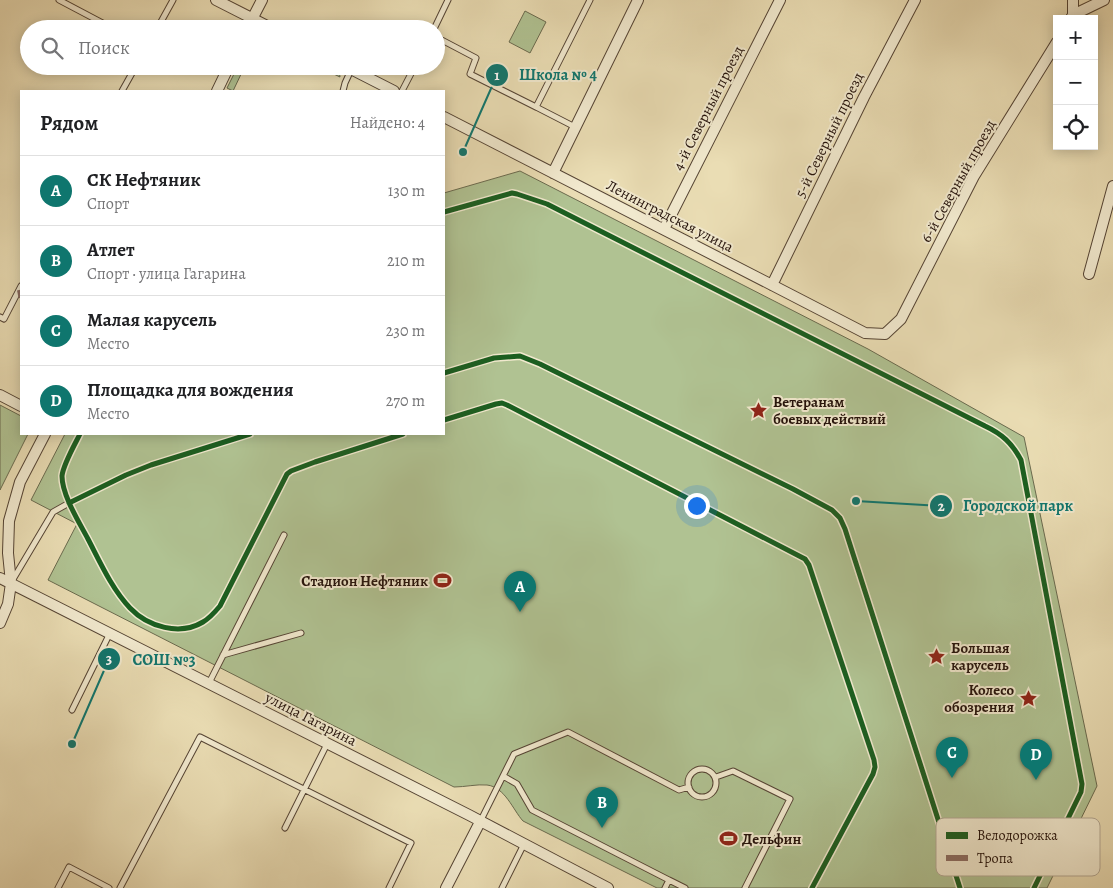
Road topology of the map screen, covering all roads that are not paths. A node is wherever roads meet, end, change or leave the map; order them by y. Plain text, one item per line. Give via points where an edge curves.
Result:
1 (59, 0) edge
2 (173, 0) edge
3 (216, 0) edge
4 (262, 0) edge
5 (448, 0) edge
6 (590, 0) edge
7 (638, 0) edge
8 (780, 0) edge
9 (915, 0) edge
10 (1073, 0) edge
11 (1104, 0) edge
12 (1072, 15) edge
13 (1076, 15) edge
14 (252, 18) junction
15 (97, 20) edge
16 (162, 20) edge
17 (256, 20) edge
18 (438, 20) edge
19 (445, 42) edge
20 (1053, 48) edge
21 (131, 75) edge
22 (225, 75) edge
23 (347, 75) edge
24 (362, 75) edge
25 (410, 75) edge
26 (123, 90) edge
27 (217, 90) edge
28 (344, 90) edge
29 (392, 90) edge
30 (403, 90) edge
31 (536, 107) junction
32 (445, 118) edge
33 (575, 127) junction
34 (553, 173) junction
35 (1113, 186) edge
36 (664, 230) junction
37 (1089, 274) dead end
38 (772, 284) junction
39 (20, 288) edge
40 (0, 317) edge
41 (885, 334) joint
42 (0, 395) edge
43 (20, 405) edge
44 (44, 435) edge
45 (70, 503) dead end
46 (284, 535) dead end
47 (0, 578) edge
48 (11, 583) junction
49 (0, 623) edge
50 (301, 633) dead end
51 (110, 634) junction
52 (223, 655) junction
53 (209, 683) junction
54 (72, 710) dead end
55 (327, 744) junction
56 (504, 776) junction
57 (716, 778) junction
58 (689, 787) junction
59 (304, 789) junction
60 (480, 822) junction
61 (285, 828) dead end
62 (524, 844) junction
63 (669, 880) junction
64 (58, 888) edge
65 (109, 888) edge
66 (120, 888) edge
67 (388, 888) edge
68 (446, 888) edge
69 (502, 888) edge
70 (608, 888) edge
71 (665, 888) edge
72 (685, 888) edge
73 (745, 888) edge

1 - 15 lane
2 - 16 lane
3 - 14 street
4 - 14 street
5 - 18 lane
6 - 31 lane
7 - 33 street
8 - 36 street, 4-й Северный проезд
9 - 38 street, 5-й Северный проезд
10 - 12 street
11 - 13 street
14 - 17 street
19 - 31 lane via 476,58 470,74
20 - 41 street, 6-й Северный проезд via 974,176 901,319
21 - 26 lane
22 - 27 street
23 - 28 lane
24 - 29 street
25 - 30 lane
31 - 33 lane
32 - 34 street, Ленинградская улица
33 - 34 street
34 - 36 street, Ленинградская улица
35 - 37 street
36 - 38 street, Ленинградская улица
38 - 41 street, Ленинградская улица via 865,334
39 - 40 lane via 4,319
42 - 43 street
44 - 48 street via 20,482 9,522
45 - 48 lane via 53,512
46 - 52 lane
47 - 48 street, улица Гагарина
48 - 49 street via 8,604
48 - 51 street, улица Гагарина
50 - 52 lane
51 - 53 street, улица Гагарина
51 - 54 lane
52 - 53 lane
53 - 55 street, улица Гагарина
55 - 59 lane
55 - 60 street, улица Гагарина
56 - 58 lane via 514,754 568,732 679,790
56 - 60 lane
56 - 63 lane via 517,784 532,810
57 - 58 lane via 705,769 696,770 690,777
57 - 58 lane via 716,787 707,797 694,794
57 - 73 lane via 733,771 790,799
59 - 61 lane
59 - 66 lane via 200,737
59 - 67 lane via 411,843
60 - 62 street, улица Гагарина
60 - 68 street
62 - 69 lane
62 - 70 street, улица Гагарина
63 - 71 lane
63 - 72 lane
64 - 65 lane via 69,867

